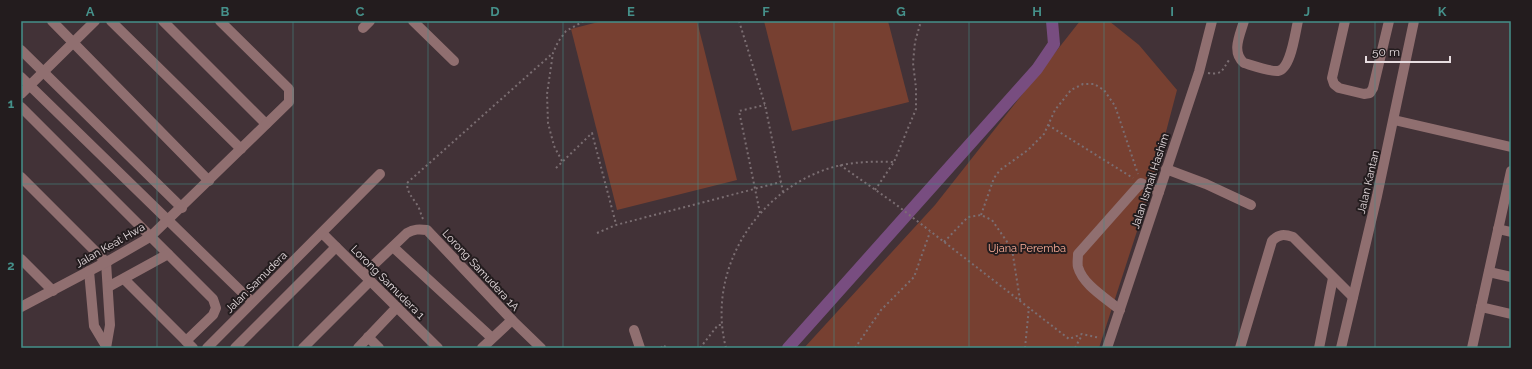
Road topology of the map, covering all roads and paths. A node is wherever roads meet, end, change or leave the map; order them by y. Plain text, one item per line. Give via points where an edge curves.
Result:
1 (52, 21) edge
2 (95, 21) edge
3 (111, 21) edge
4 (163, 21) edge
5 (220, 21) edge
6 (413, 21) edge
7 (584, 21) edge
8 (740, 21) edge
9 (922, 21) edge
10 (1212, 21) edge
11 (1244, 21) edge
12 (1298, 21) edge
13 (1345, 21) edge
14 (1389, 21) edge
15 (1414, 21) edge
16 (74, 42) junction
17 (21, 50) edge
18 (553, 53) junction
19 (1238, 56) junction
20 (454, 61) dead end
21 (43, 72) junction
22 (1200, 72) junction
23 (21, 77) edge
24 (30, 86) junction
25 (21, 94) edge
26 (765, 105) junction
27 (21, 107) edge
28 (1394, 120) junction
29 (266, 124) junction
30 (1048, 125) junction
31 (1511, 147) edge
32 (241, 149) junction
33 (562, 161) junction
34 (894, 162) junction
35 (840, 165) junction
36 (556, 168) dead end
37 (1166, 169) junction
38 (1511, 171) edge
39 (380, 174) dead end
40 (21, 177) edge
41 (209, 181) junction
42 (781, 182) junction
43 (1141, 183) junction
44 (755, 189) junction
45 (875, 190) junction
46 (783, 192) junction
47 (1159, 192) junction
48 (1508, 195) edge
49 (1251, 205) dead end
50 (182, 208) junction
51 (760, 213) junction
52 (981, 215) junction
53 (169, 221) junction
54 (616, 224) junction
55 (419, 229) junction
56 (1498, 229) junction
57 (930, 231) junction
58 (1511, 232) edge
59 (322, 233) junction
60 (597, 233) dead end
61 (150, 237) junction
62 (944, 242) junction
63 (336, 247) junction
64 (393, 247) junction
65 (168, 254) junction
66 (21, 259) edge
67 (106, 262) junction
68 (89, 271) junction
69 (1489, 272) junction
70 (367, 277) junction
71 (1511, 277) edge
72 (1333, 278) junction
73 (124, 279) junction
74 (108, 287) junction
75 (53, 291) junction
76 (1353, 297) junction
77 (1020, 301) junction
78 (252, 302) junction
79 (397, 307) junction
80 (1029, 307) junction
81 (1481, 307) junction
82 (21, 308) edge
83 (1120, 310) junction
84 (1511, 314) edge
85 (512, 320) junction
86 (723, 325) junction
87 (634, 330) dead end
88 (1082, 334) junction
89 (368, 337) junction
90 (492, 338) junction
91 (1108, 344) edge
92 (189, 345) edge
93 (106, 347) edge
94 (207, 348) edge
95 (235, 348) edge
96 (303, 348) edge
97 (358, 348) edge
98 (379, 348) edge
99 (438, 348) edge
100 (482, 348) edge
101 (541, 348) edge
102 (640, 348) edge
103 (661, 348) edge
104 (666, 348) edge
105 (700, 348) edge
106 (726, 348) edge
107 (855, 348) edge
108 (1025, 348) edge
109 (1075, 348) edge
110 (1240, 348) edge
111 (1319, 348) edge
112 (1341, 348) edge
113 (1472, 348) edge

1 - 16 street
2 - 16 street
3 - 32 street
4 - 29 street
5 - 29 street, Jalan Keat Hwa via 289,90 289,102
6 - 20 street
7 - 18 path via 566,31
8 - 26 path
9 - 34 path via 915,42 913,63 916,110
10 - 22 street, Jalan Ismail Hashim
11 - 19 street via 1237,46
12 - 19 street via 1288,62 1284,68 1277,71 1244,63
13 - 14 street via 1332,78 1339,88 1364,94 1370,93 1373,88
15 - 28 street, Jalan Kantan
16 - 21 street
16 - 41 street
17 - 21 street
18 - 33 path via 547,94 548,123 554,146
18 - 55 path via 406,183 406,189 423,219
19 - 22 path via 1230,60 1219,73
21 - 24 street
21 - 50 street
22 - 37 street, Jalan Ismail Hashim
23 - 24 street
24 - 25 street
24 - 53 street
26 - 42 path
26 - 44 path via 739,111
27 - 61 street
28 - 31 street
28 - 76 street, Jalan Kantan
29 - 32 street, Jalan Keat Hwa
30 - 43 path
30 - 43 path via 1055,110 1071,90 1083,84 1094,84 1104,90 1115,106
30 - 52 path via 1044,134 1028,150 1000,170 994,178
32 - 41 street, Jalan Keat Hwa
33 - 36 path
33 - 54 path via 592,133
34 - 35 path via 867,161
34 - 45 path
35 - 45 path
35 - 46 path via 800,180
37 - 47 street, Jalan Ismail Hashim
37 - 49 street
38 - 48 street
39 - 59 street, Jalan Samudera
40 - 67 street
41 - 50 street, Jalan Keat Hwa
42 - 44 path
42 - 46 path
43 - 47 street
43 - 83 street via 1078,254 1078,266 1087,283
44 - 51 path
44 - 54 path
45 - 57 path
46 - 51 path
47 - 83 street, Jalan Ismail Hashim
48 - 56 street
50 - 53 street, Jalan Keat Hwa
51 - 86 path via 745,232 726,276
52 - 62 path via 968,217
52 - 77 path via 992,220 1012,249
53 - 61 street, Jalan Keat Hwa
53 - 78 street
54 - 60 path
55 - 64 street via 407,233
55 - 85 street, Lorong Samudera 1A via 427,230
56 - 58 street
56 - 69 street
57 - 62 path
57 - 107 path via 914,277 881,310
59 - 63 street, Lorong Samudera 1
59 - 78 street, Jalan Samudera
61 - 65 street
61 - 67 street, Jalan Keat Hwa
62 - 77 path
63 - 70 street, Lorong Samudera 1
63 - 95 street
64 - 70 street
64 - 90 street
65 - 73 street
65 - 92 street via 213,299 216,308
66 - 75 street
67 - 68 street, Jalan Keat Hwa
67 - 74 street
68 - 75 street, Jalan Keat Hwa
68 - 93 street via 94,326
69 - 71 street
69 - 81 street
70 - 79 street, Lorong Samudera 1
70 - 96 street
72 - 76 street
72 - 110 street via 1293,236 1276,237 1272,241
72 - 111 street
73 - 74 street
73 - 92 street
74 - 93 street via 110,325
75 - 82 street, Jalan Keat Hwa
76 - 112 street, Jalan Kantan
77 - 80 path
78 - 94 street, Jalan Samudera
79 - 89 street
79 - 99 street, Lorong Samudera 1
80 - 88 path via 1069,339
80 - 108 path
81 - 84 street
81 - 113 street
83 - 91 street, Jalan Ismail Hashim
85 - 90 street
85 - 101 street, Lorong Samudera 1A
86 - 105 path via 718,326
86 - 106 path
87 - 102 street
88 - 91 path
88 - 109 path
89 - 97 street
89 - 98 street
90 - 100 street
103 - 104 path via 663,345

